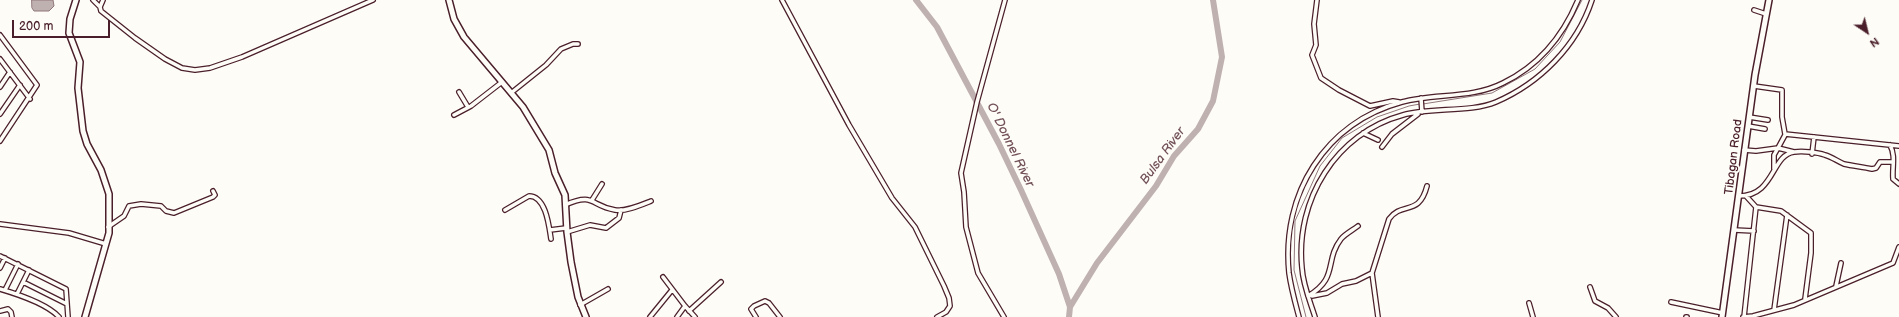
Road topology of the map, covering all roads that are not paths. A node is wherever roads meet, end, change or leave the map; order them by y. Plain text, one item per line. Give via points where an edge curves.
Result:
1 (76, 0) edge
2 (93, 0) edge
3 (103, 0) edge
4 (373, 0) edge
5 (449, 0) edge
6 (782, 0) edge
7 (1005, 0) edge
8 (1317, 0) edge
9 (1578, 0) edge
10 (1592, 0) edge
11 (1769, 0) edge
12 (100, 7) junction
13 (1754, 10) dead end
14 (1766, 14) junction
15 (0, 35) edge
16 (578, 44) dead end
17 (0, 59) edge
18 (10, 72) junction
19 (502, 82) junction
20 (20, 85) junction
21 (1754, 86) junction
22 (0, 87) edge
23 (458, 92) dead end
24 (511, 93) junction
25 (30, 99) junction
26 (1421, 99) junction
27 (1400, 102) junction
28 (468, 107) junction
29 (1422, 111) junction
30 (0, 114) edge
31 (454, 115) dead end
32 (1749, 117) junction
33 (1768, 120) dead end
34 (1748, 126) junction
35 (1765, 129) dead end
36 (1363, 133) junction
37 (1785, 134) junction
38 (1814, 137) junction
39 (1378, 140) dead end
40 (0, 141) edge
41 (1890, 146) junction
42 (1899, 146) edge
43 (1382, 147) dead end
44 (1778, 148) junction
45 (1744, 150) junction
46 (1794, 152) junction
47 (1812, 154) junction
48 (1892, 162) junction
49 (1774, 170) junction
50 (602, 184) dead end
51 (1899, 184) edge
52 (1427, 186) dead end
53 (213, 191) dead end
54 (1739, 196) junction
55 (1746, 196) junction
56 (592, 200) junction
57 (651, 201) dead end
58 (565, 205) junction
59 (1756, 207) junction
60 (505, 210) dead end
61 (621, 210) junction
62 (1787, 215) junction
63 (0, 224) edge
64 (1358, 226) dead end
65 (108, 227) junction
66 (550, 230) junction
67 (566, 230) junction
68 (1734, 230) junction
69 (1754, 231) junction
70 (551, 239) dead end
71 (106, 244) junction
72 (1899, 247) edge
73 (0, 256) edge
74 (5, 258) junction
75 (1841, 263) dead end
76 (18, 264) junction
77 (0, 268) edge
78 (29, 270) junction
79 (1372, 273) junction
80 (663, 277) dead end
81 (23, 282) junction
82 (721, 282) dead end
83 (1836, 286) junction
84 (1590, 287) dead end
85 (0, 289) edge
86 (608, 289) dead end
87 (5, 290) junction
88 (672, 290) junction
89 (17, 294) junction
90 (1308, 296) junction
91 (1805, 299) junction
92 (1671, 302) dead end
93 (1529, 303) dead end
94 (67, 304) junction
95 (580, 305) junction
96 (684, 306) junction
97 (1774, 310) junction
98 (0, 311) edge
99 (690, 311) junction
100 (1722, 315) edge
101 (584, 316) edge
102 (942, 316) edge
103 (12, 317) edge
104 (59, 317) edge
105 (68, 317) edge
106 (84, 317) edge
107 (650, 317) edge
108 (677, 317) edge
109 (695, 317) edge
110 (756, 317) edge
111 (780, 317) edge
112 (937, 317) edge
113 (1004, 317) edge
114 (1299, 317) edge
115 (1315, 317) edge
116 (1378, 317) edge
117 (1533, 317) edge
118 (1616, 317) edge
119 (1744, 317) edge

1 - 65 street via 70,18 69,33 80,62 78,88 85,138 101,170 109,194
2 - 12 street
3 - 12 street
4 - 12 street via 242,57 210,68 195,70 182,68 165,59 101,11
5 - 19 street via 454,19 464,37
6 - 102 street via 849,125 892,198 920,236 949,298 948,309
7 - 113 street via 961,173 966,227 978,273
8 - 27 street via 1314,24 1316,45 1312,54 1322,78 1370,106
9 - 26 street via 1571,17 1546,52 1518,74 1490,88
10 - 29 street via 1577,35 1548,69 1520,89 1486,106
11 - 14 street, Tibagan Road
13 - 14 street
14 - 21 street, Tibagan Road
15 - 25 street via 37,83
16 - 24 street via 561,50
17 - 18 street
18 - 20 street
18 - 22 street
19 - 24 street
19 - 28 street
20 - 25 street
20 - 30 street
21 - 32 street, Tibagan Road
21 - 37 street via 1782,90
23 - 28 street
24 - 58 street via 538,129 549,150 555,173 565,195
25 - 40 street
26 - 27 street
26 - 29 street
27 - 114 street via 1372,113 1342,132 1324,151 1305,181 1294,212 1289,241 1289,273
28 - 31 street
29 - 36 street via 1381,123
29 - 43 street via 1392,134
32 - 33 street
32 - 34 street, Tibagan Road
34 - 35 street
34 - 45 street, Tibagan Road
36 - 39 street
36 - 90 street via 1332,162 1307,208 1301,253 1303,279
37 - 38 street
37 - 44 street
38 - 41 street
38 - 47 street
41 - 42 street
41 - 48 street via 1894,154
44 - 45 street
44 - 46 street
44 - 49 street via 1774,155
45 - 54 street, Tibagan Road
46 - 47 street
46 - 49 street via 1782,159
47 - 48 street via 1823,154 1837,161 1872,170 1880,162
48 - 51 street via 1894,178
49 - 55 street via 1765,186
50 - 56 street
52 - 79 street via 1419,203 1395,212 1389,219
53 - 65 street via 213,197 174,212 166,211 161,206 129,206 124,216
54 - 55 street
54 - 68 street, Tibagan Road
55 - 59 street
56 - 58 street via 583,199
56 - 61 street via 604,207
57 - 61 street
58 - 67 street
59 - 62 street via 1778,210
59 - 69 street
60 - 66 street via 529,196 535,197 543,205
61 - 67 street via 619,218 606,228 590,225
62 - 91 street via 1812,234
62 - 97 street
63 - 71 street via 69,233
64 - 90 street via 1341,240 1332,257 1329,276 1322,287
65 - 71 street
66 - 67 street
66 - 70 street
67 - 95 street
68 - 69 street
68 - 100 street, Tibagan Road
69 - 119 street
71 - 106 street
72 - 83 street via 1893,263
73 - 74 street
74 - 76 street
74 - 77 street
75 - 83 street
76 - 78 street
76 - 87 street
78 - 81 street
78 - 94 street via 66,289
79 - 90 street via 1356,281 1342,284 1327,293
79 - 116 street
80 - 88 street
81 - 89 street
81 - 94 street
82 - 99 street
83 - 91 street
84 - 118 street via 1595,301 1608,308
85 - 87 street
86 - 95 street
87 - 89 street
88 - 96 street
88 - 107 street
89 - 104 street
90 - 115 street
91 - 97 street
92 - 100 street
93 - 117 street
94 - 105 street
95 - 101 street
96 - 99 street
96 - 108 street
97 - 119 street
98 - 103 street via 8,309
99 - 109 street
102 - 112 street
110 - 111 street via 751,309 765,301

